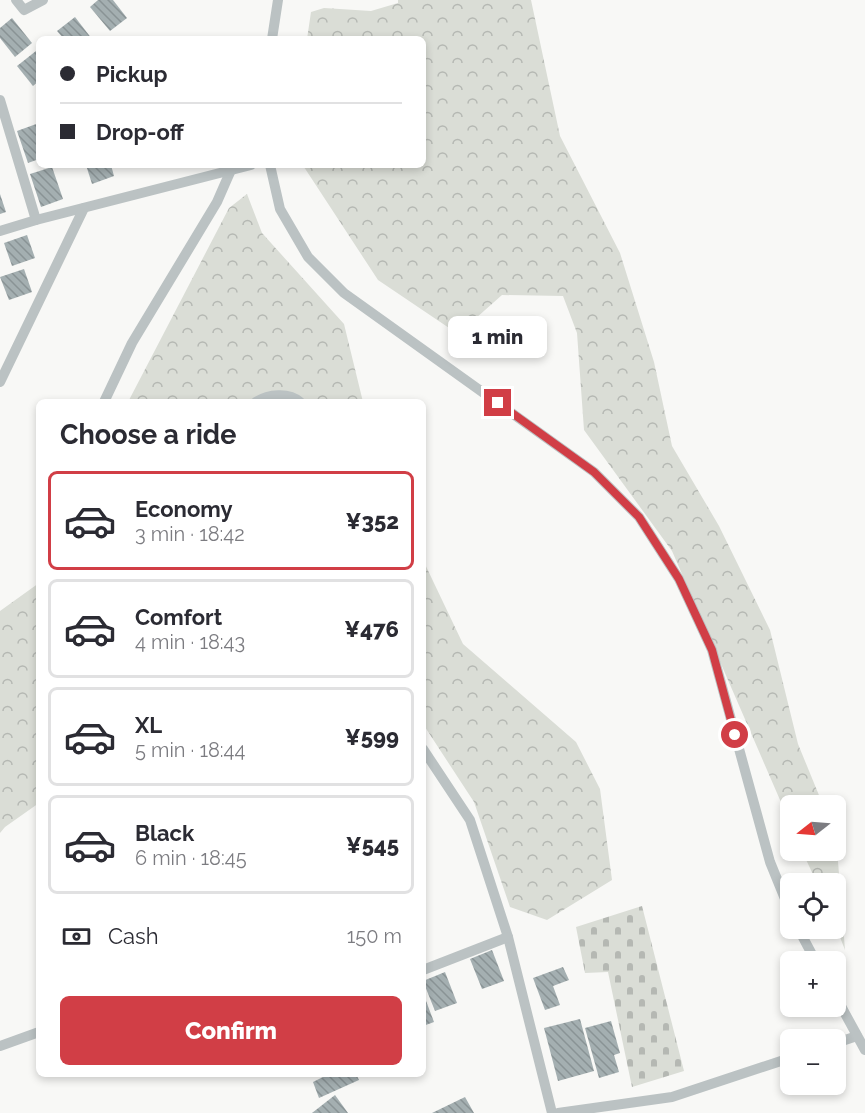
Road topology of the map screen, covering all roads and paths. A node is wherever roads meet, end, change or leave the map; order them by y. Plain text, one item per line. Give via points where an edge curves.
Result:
1 (16, 0) edge
2 (43, 0) edge
3 (278, 0) edge
4 (272, 36) edge
5 (0, 100) edge
6 (239, 168) edge
7 (271, 168) edge
8 (231, 170) junction
9 (84, 208) junction
10 (36, 220) junction
11 (0, 231) edge
12 (0, 382) edge
13 (105, 399) edge
14 (261, 399) edge
15 (296, 399) edge
16 (426, 754) edge
17 (780, 886) edge
18 (508, 937) junction
19 (426, 969) edge
20 (846, 1015) edge
21 (36, 1033) edge
22 (857, 1035) junction
23 (846, 1039) edge
24 (0, 1046) edge
25 (865, 1050) edge
26 (780, 1061) edge
27 (552, 1113) edge
28 (558, 1113) edge

1 - 2 street via 24,10
3 - 4 street
5 - 10 street
6 - 8 street
7 - 17 street via 280,209 291,228 308,256 344,293 594,472 639,517 679,579 712,650
8 - 9 street
8 - 13 street via 217,202 132,344
9 - 10 street
9 - 12 street
10 - 11 street
14 - 15 street via 280,395
16 - 18 street via 470,820
18 - 19 street
18 - 27 street
20 - 22 street
21 - 24 street
22 - 23 street
22 - 25 street
26 - 28 street via 672,1097

